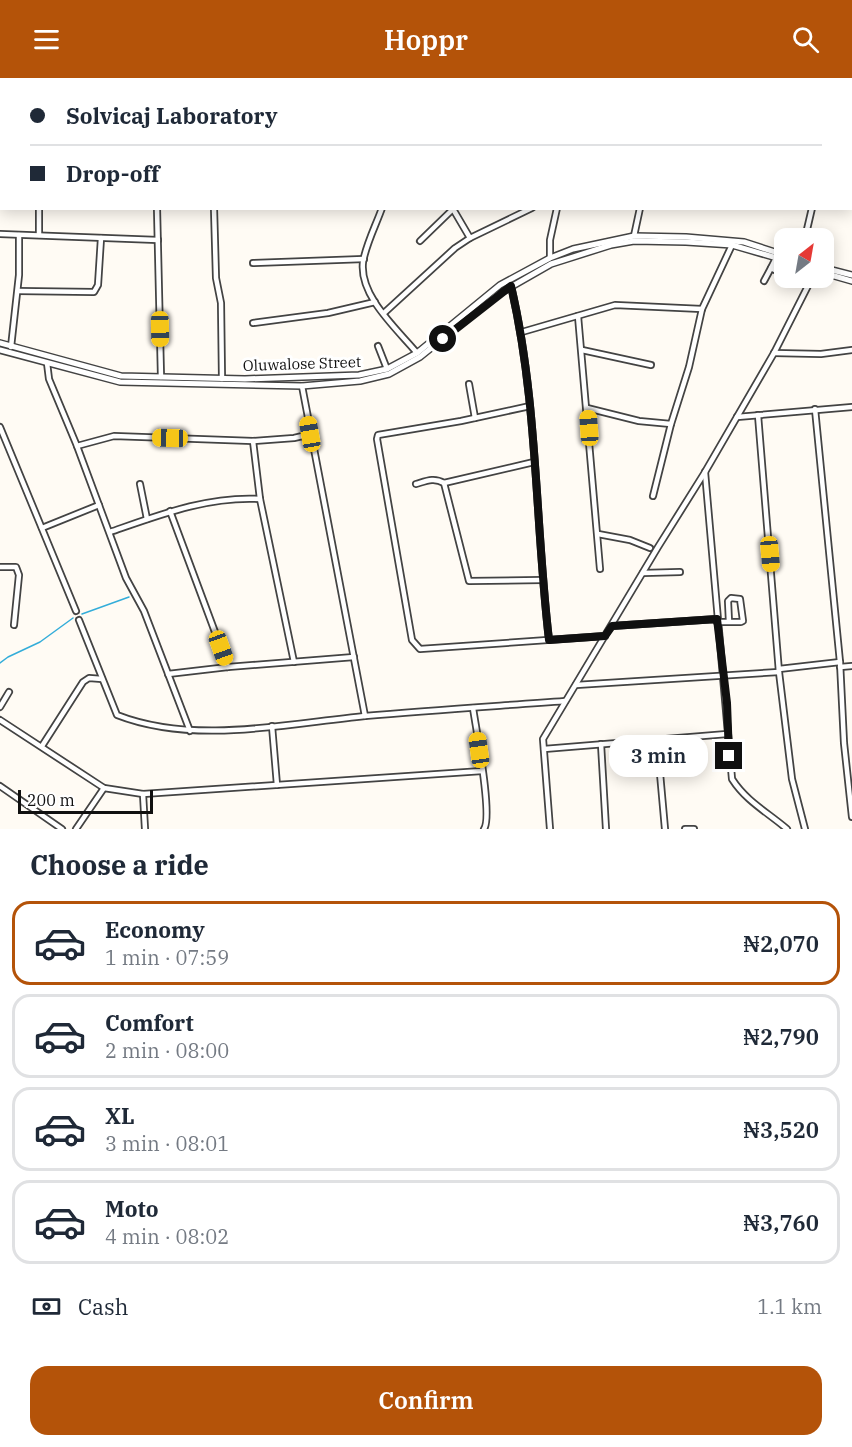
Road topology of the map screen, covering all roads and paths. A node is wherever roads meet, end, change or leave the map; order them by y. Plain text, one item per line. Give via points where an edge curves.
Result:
1 (39, 210) edge
2 (157, 210) edge
3 (214, 210) edge
4 (381, 210) edge
5 (452, 210) edge
6 (454, 210) edge
7 (528, 210) edge
8 (557, 210) edge
9 (640, 210) edge
10 (812, 210) edge
11 (807, 228) edge
12 (0, 234) edge
13 (19, 235) junction
14 (39, 235) junction
15 (634, 236) junction
16 (101, 238) junction
17 (470, 238) junction
18 (158, 240) junction
19 (420, 241) dead end
20 (732, 245) junction
21 (774, 251) edge
22 (774, 257) edge
23 (550, 258) junction
24 (364, 259) junction
25 (774, 262) edge
26 (252, 263) dead end
27 (771, 268) junction
28 (774, 270) edge
29 (834, 270) edge
30 (852, 275) edge
31 (834, 276) edge
32 (764, 281) dead end
33 (852, 281) edge
34 (511, 286) junction
35 (807, 288) edge
36 (18, 291) junction
37 (375, 302) junction
38 (702, 309) junction
39 (384, 313) junction
40 (578, 316) junction
41 (253, 323) dead end
42 (522, 332) junction
43 (0, 343) edge
44 (378, 346) dead end
45 (11, 347) junction
46 (0, 350) edge
47 (582, 350) junction
48 (852, 350) edge
49 (417, 353) junction
50 (774, 353) junction
51 (47, 363) junction
52 (651, 365) dead end
53 (387, 369) junction
54 (161, 377) junction
55 (222, 379) junction
56 (205, 381) junction
57 (469, 384) dead end
58 (302, 386) junction
59 (530, 406) junction
60 (852, 407) edge
61 (587, 408) junction
62 (815, 410) junction
63 (758, 415) junction
64 (737, 417) junction
65 (475, 418) junction
66 (671, 424) junction
67 (0, 427) edge
68 (310, 434) junction
69 (253, 441) junction
70 (77, 446) junction
71 (534, 462) junction
72 (705, 472) junction
73 (444, 483) junction
74 (140, 484) dead end
75 (416, 484) dead end
76 (653, 496) dead end
77 (260, 500) junction
78 (99, 505) junction
79 (170, 511) junction
80 (147, 519) junction
81 (42, 528) junction
82 (110, 532) junction
83 (598, 534) junction
84 (650, 548) dead end
85 (0, 567) edge
86 (600, 569) dead end
87 (680, 572) dead end
88 (643, 573) junction
89 (542, 580) junction
90 (76, 611) dead end
91 (79, 620) dead end
92 (717, 620) junction
93 (729, 622) junction
94 (14, 626) dead end
95 (612, 626) junction
96 (605, 636) junction
97 (549, 640) junction
98 (354, 657) junction
99 (294, 662) junction
100 (840, 664) junction
101 (852, 666) edge
102 (228, 667) junction
103 (779, 670) junction
104 (168, 674) junction
105 (724, 676) junction
106 (102, 679) junction
107 (576, 686) junction
108 (9, 692) dead end
109 (565, 701) junction
110 (0, 707) edge
111 (473, 708) junction
112 (366, 716) junction
113 (0, 720) edge
114 (272, 726) junction
115 (190, 731) junction
116 (727, 734) junction
117 (657, 740) junction
118 (601, 744) junction
119 (42, 746) junction
120 (544, 749) junction
121 (482, 771) junction
122 (277, 785) junction
123 (0, 786) edge
124 (104, 788) junction
125 (143, 794) junction
126 (852, 817) edge
127 (62, 829) edge
128 (76, 829) edge
129 (145, 829) edge
130 (484, 829) edge
131 (550, 829) edge
132 (606, 829) edge
133 (665, 829) edge
134 (685, 829) edge
135 (694, 829) edge
136 (787, 829) edge
137 (805, 829) edge

1 - 14 street
2 - 18 street
3 - 55 street
4 - 24 street
5 - 19 street
6 - 17 street
7 - 17 street
8 - 23 street
9 - 15 street
10 - 11 street
12 - 13 street
13 - 14 street
13 - 36 street
14 - 16 street
15 - 21 street, Oluwalose Street via 732,240
15 - 23 street, Oluwalose Street
16 - 18 street
16 - 36 street via 98,285 94,292
17 - 39 street
18 - 54 street
20 - 22 street, Oluwalose Street
20 - 34 street, Oluwalose Street via 644,241 610,245 551,264
20 - 38 street
23 - 49 street, Oluwalose Street via 493,291
24 - 26 street
24 - 37 street via 365,282
25 - 27 street
27 - 28 street
27 - 32 street
29 - 30 street
31 - 33 street
34 - 42 street
34 - 58 street, Oluwalose Street via 420,357 389,374
35 - 50 street
36 - 45 street
37 - 39 street
37 - 41 street
38 - 40 street via 615,305
38 - 66 street
39 - 49 street
40 - 42 street
40 - 47 street
42 - 59 street
43 - 45 street, Oluwalose Street
44 - 53 street
45 - 54 street, Oluwalose Street via 121,376
46 - 51 street, Oluwalose Street
47 - 52 street
47 - 61 street
48 - 50 street
49 - 53 street, Oluwalose Street
50 - 64 street
51 - 56 street, Oluwalose Street via 120,382
51 - 70 street via 49,379
53 - 55 street, Oluwalose Street via 336,377
54 - 56 street, Oluwalose Street
55 - 56 street, Oluwalose Street
56 - 58 street, Oluwalose Street
57 - 65 street
58 - 68 street
59 - 65 street
59 - 71 street
60 - 62 street
61 - 66 street via 639,421
61 - 83 street
62 - 63 street
62 - 100 street
63 - 64 street
63 - 103 street
64 - 72 street
65 - 97 street via 377,437 412,640 420,649
66 - 76 street
67 - 81 street
68 - 69 street
68 - 98 street
69 - 70 street via 114,436
69 - 77 street
70 - 78 street
71 - 73 street
71 - 89 street
72 - 88 street
72 - 92 street
73 - 75 street via 438,479
73 - 89 street via 469,581
74 - 80 street
77 - 79 street via 230,499
77 - 99 street
78 - 81 street
78 - 82 street
79 - 80 street
79 - 102 street
80 - 82 street
81 - 90 street
82 - 104 street
83 - 84 street
83 - 86 street
85 - 94 street via 16,567 19,575
87 - 88 street
88 - 95 street
89 - 97 street
91 - 106 street
92 - 93 street
92 - 95 street
92 - 105 street
93 - 93 street via 743,621 740,599 728,601
95 - 96 street
96 - 97 street
96 - 107 street
98 - 99 street
98 - 112 street
99 - 102 street
100 - 101 street
100 - 103 street
100 - 126 street
102 - 104 street
103 - 105 street
103 - 137 street via 792,779
104 - 115 street
105 - 107 street
105 - 116 street
106 - 115 street via 117,715
106 - 119 street via 88,678 83,682
107 - 109 street
108 - 110 street
109 - 111 street
109 - 120 street via 543,740
111 - 112 street
111 - 121 street
112 - 114 street
113 - 119 street
114 - 115 street
114 - 122 street
116 - 117 street
116 - 136 street via 732,779 745,797
117 - 118 street
117 - 133 street
118 - 120 street
118 - 132 street
119 - 124 street
120 - 131 street
121 - 122 street
121 - 130 street via 488,816
122 - 125 street
123 - 127 street
124 - 125 street
124 - 128 street
125 - 129 street
134 - 135 street

